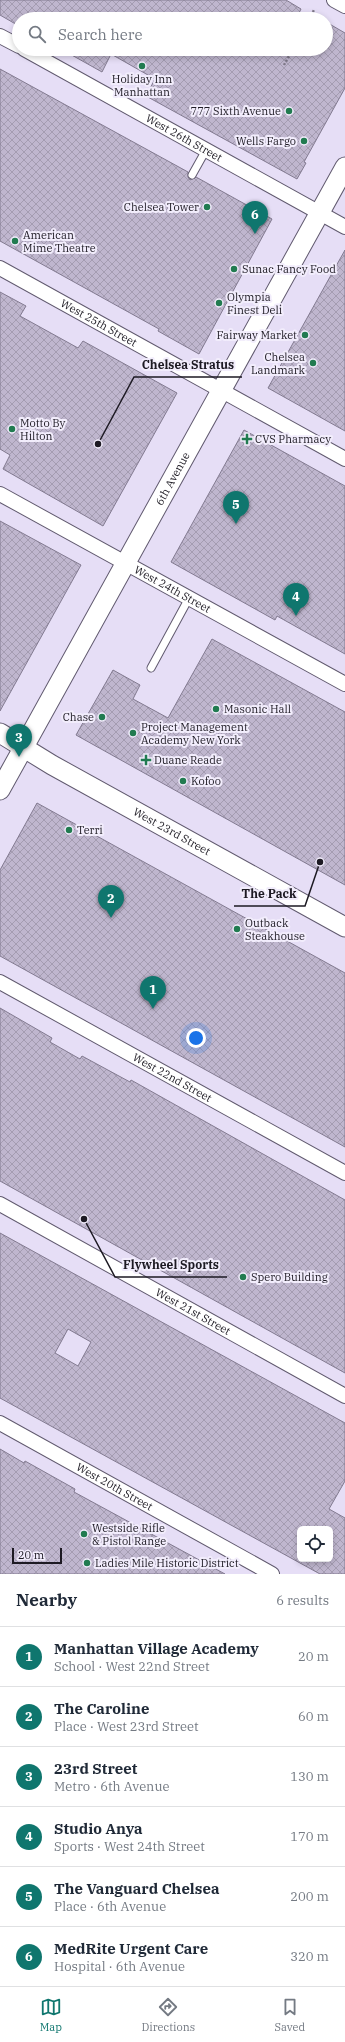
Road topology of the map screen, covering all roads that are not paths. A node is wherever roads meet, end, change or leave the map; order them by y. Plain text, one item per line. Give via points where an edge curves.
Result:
1 (334, 0) edge
2 (345, 6) edge
3 (0, 36) edge
4 (12, 42) edge
5 (37, 56) edge
6 (206, 150) junction
7 (345, 167) edge
8 (192, 175) dead end
9 (320, 213) junction
10 (345, 227) edge
11 (0, 268) edge
12 (221, 390) junction
13 (345, 459) edge
14 (0, 494) edge
15 (126, 563) junction
16 (189, 598) junction
17 (151, 668) dead end
18 (345, 684) edge
19 (0, 733) edge
20 (24, 748) junction
21 (0, 790) edge
22 (345, 927) edge
23 (0, 982) edge
24 (345, 1173) edge
25 (0, 1204) edge
26 (345, 1396) edge
27 (0, 1423) edge
28 (272, 1574) edge

1 - 2 street
3 - 4 street
5 - 6 street, West 26th Street
6 - 8 lane
6 - 9 street, West 26th Street
7 - 9 main road, 6th Avenue
9 - 10 street, West 26th Street
9 - 12 main road, 6th Avenue
11 - 12 street, West 25th Street
12 - 13 street, West 25th Street
12 - 15 main road, 6th Avenue
14 - 15 street, West 24th Street
15 - 16 street, West 24th Street
15 - 20 main road, 6th Avenue
16 - 17 lane
16 - 18 street, West 24th Street
19 - 20 main road, West 23rd Street
20 - 21 main road, 6th Avenue
20 - 22 main road, West 23rd Street
23 - 24 street, West 22nd Street
25 - 26 street, West 21st Street
27 - 28 street, West 20th Street

